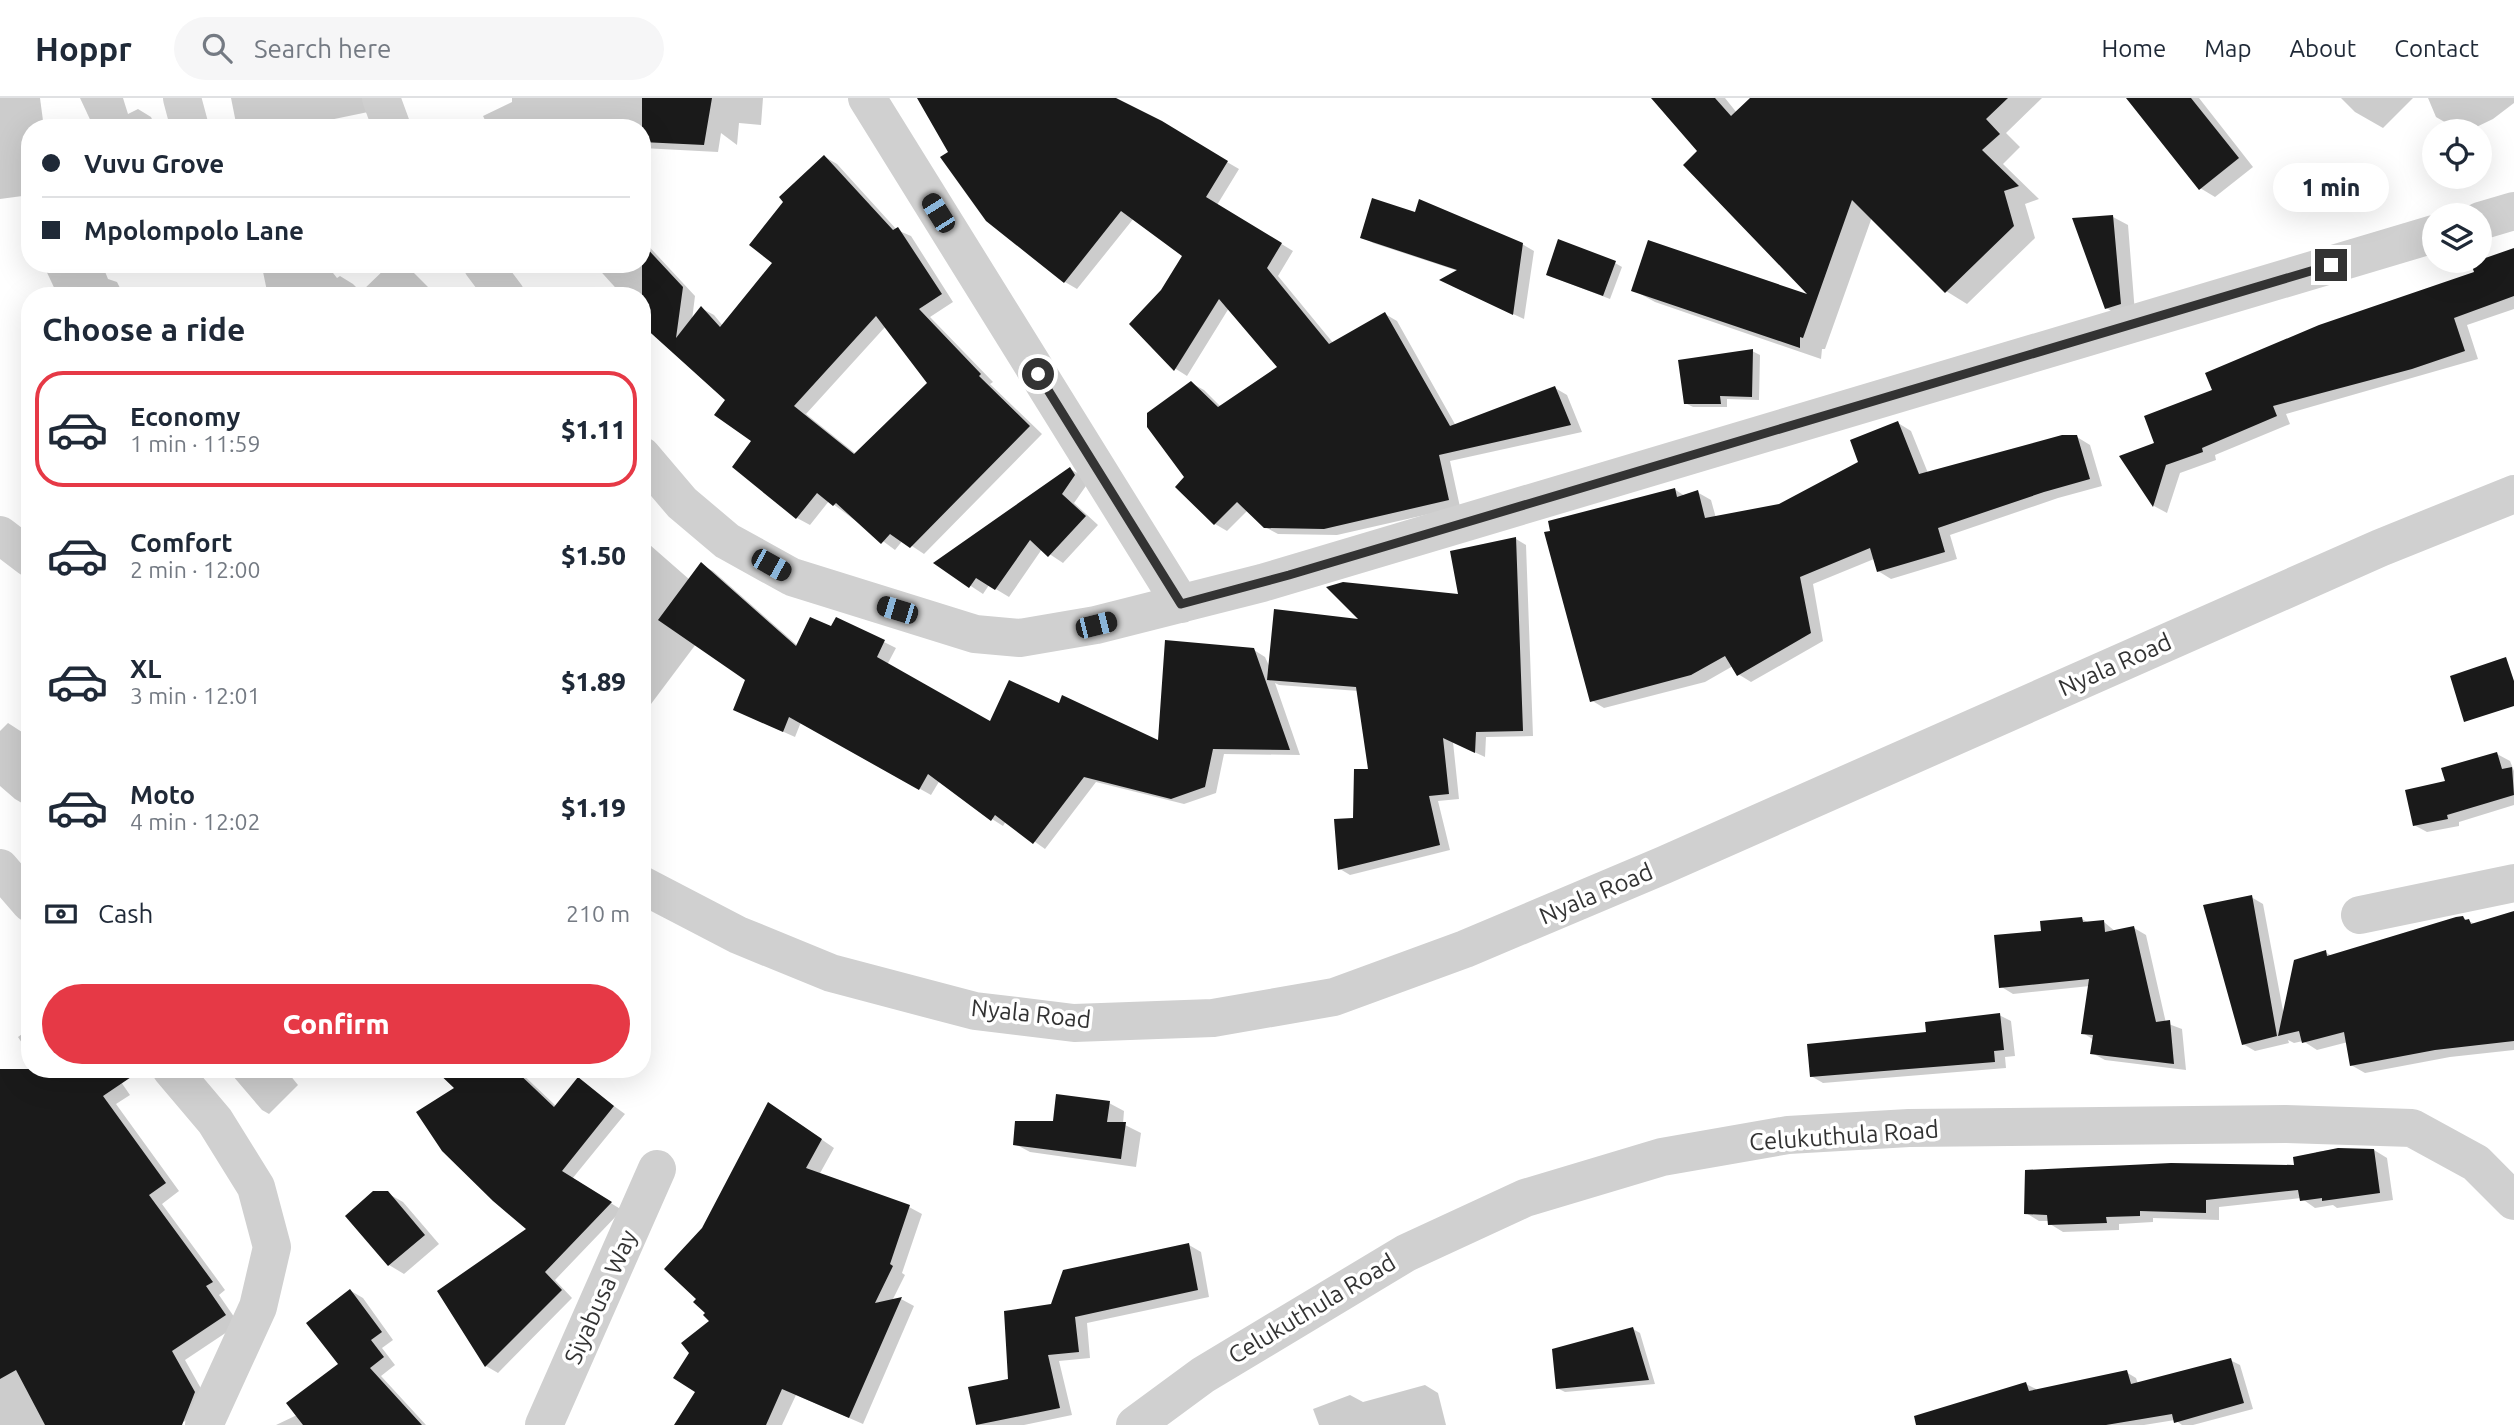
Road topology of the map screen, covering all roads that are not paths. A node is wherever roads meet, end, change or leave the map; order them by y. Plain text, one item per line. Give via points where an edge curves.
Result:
1 (182, 98) edge
2 (381, 98) edge
3 (867, 98) edge
4 (188, 119) edge
5 (389, 119) edge
6 (2514, 211) edge
7 (2492, 217) edge
8 (2422, 238) edge
9 (651, 467) edge
10 (2514, 494) edge
11 (0, 534) edge
12 (21, 551) edge
13 (1181, 604) junction
14 (0, 868) edge
15 (2514, 883) edge
16 (651, 891) edge
17 (21, 892) edge
18 (2361, 915) dead end
19 (179, 1078) edge
20 (657, 1169) dead end
21 (2514, 1200) edge
22 (204, 1425) edge
23 (544, 1425) edge
24 (1135, 1425) edge

1 - 4 street
2 - 5 street
3 - 13 street
6 - 7 street
8 - 13 street
9 - 13 street via 682,503 727,541 792,577 975,634 1020,638
10 - 16 street, Nyala Road via 2380,548 1664,865 1465,949 1334,998 1213,1018 1074,1023 975,1011 831,973 738,935
11 - 12 street
14 - 17 street
15 - 18 street
19 - 22 street via 215,1121 256,1187 272,1247 258,1307
20 - 23 street, Siyabusa Way
21 - 24 street, Celukuthula Road via 2476,1163 2412,1128 2285,1124 1909,1128 1788,1135 1662,1157 1524,1198 1406,1252 1203,1375

